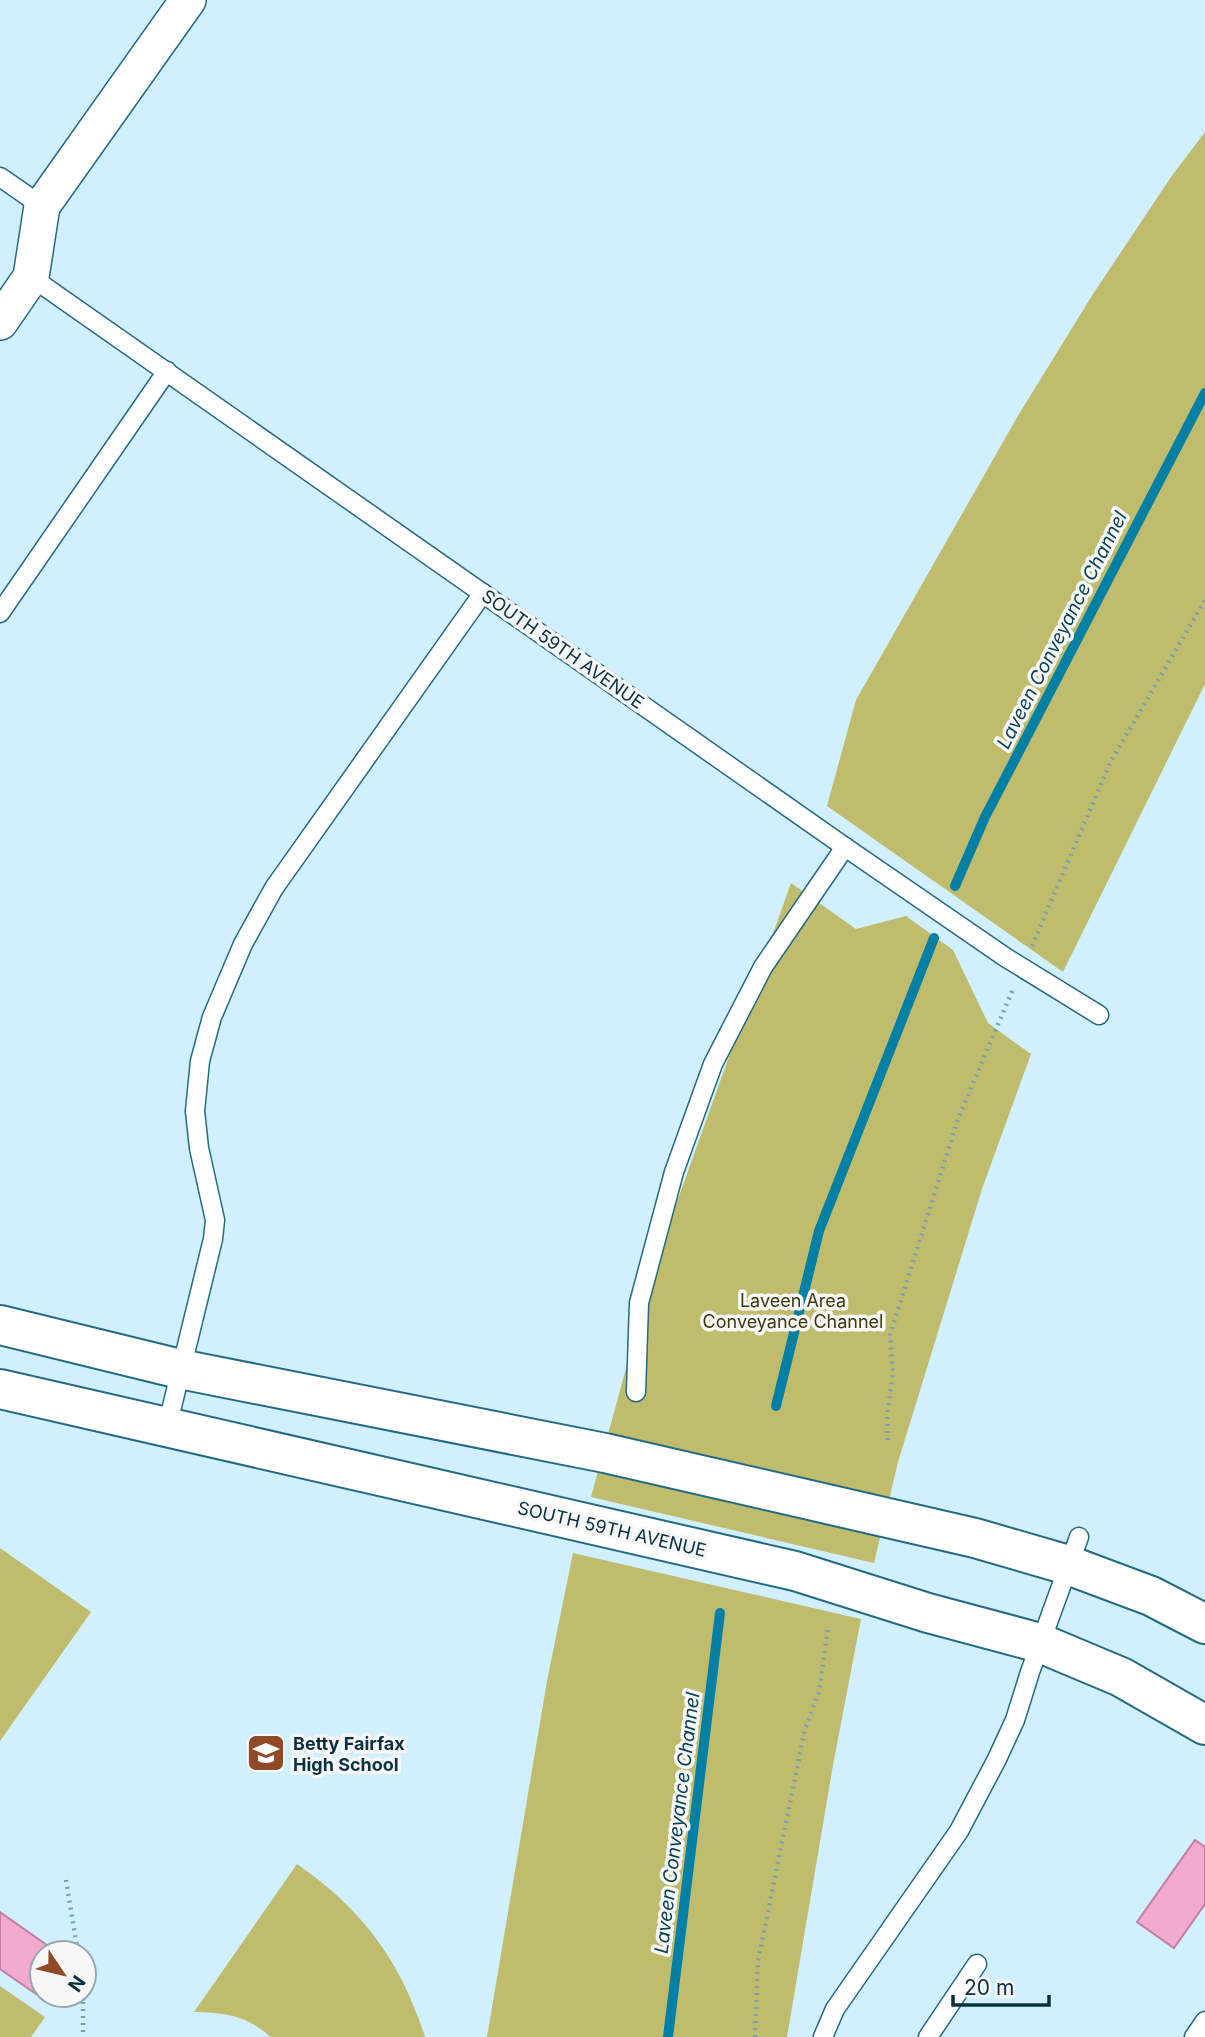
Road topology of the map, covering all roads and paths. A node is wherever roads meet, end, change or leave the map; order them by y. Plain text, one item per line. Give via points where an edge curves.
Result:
1 (188, 0) edge
2 (0, 177) edge
3 (42, 206) junction
4 (31, 276) junction
5 (0, 322) edge
6 (167, 372) junction
7 (483, 593) junction
8 (1205, 600) edge
9 (0, 613) edge
10 (845, 847) junction
11 (1023, 968) junction
12 (1099, 1015) dead end
13 (0, 1325) edge
14 (180, 1369) junction
15 (0, 1389) edge
16 (636, 1392) dead end
17 (167, 1427) junction
18 (888, 1440) dead end
19 (1074, 1551) junction
20 (1205, 1624) edge
21 (828, 1628) dead end
22 (1040, 1643) junction
23 (1205, 1725) edge
24 (66, 1880) dead end
25 (76, 1939) edge
26 (977, 1964) dead end
27 (83, 2009) edge
28 (1205, 2021) edge
29 (83, 2037) edge
30 (755, 2037) edge
31 (823, 2037) edge
32 (928, 2037) edge
33 (1194, 2037) edge

1 - 3 street
2 - 3 lane
3 - 4 street
4 - 5 street
4 - 6 lane, SOUTH 59TH AVENUE
6 - 7 lane, SOUTH 59TH AVENUE
6 - 9 lane
7 - 10 lane, SOUTH 59TH AVENUE
7 - 14 lane via 274,888 243,944 212,1017 200,1060 195,1111 215,1220
8 - 11 path via 1110,762
10 - 11 lane, SOUTH 59TH AVENUE
10 - 16 lane via 763,967 713,1064 674,1172 639,1304
11 - 12 lane, SOUTH 59TH AVENUE
11 - 18 path via 958,1119 890,1335 893,1373
13 - 14 main road
14 - 17 lane
14 - 19 main road via 605,1453 975,1538
15 - 17 main road, SOUTH 59TH AVENUE
17 - 22 main road, SOUTH 59TH AVENUE via 795,1571
19 - 20 main road
19 - 22 lane
21 - 30 path via 819,1692 805,1729 758,1961
22 - 23 main road, SOUTH 59TH AVENUE via 1121,1678
22 - 31 lane via 1016,1720 960,1831 835,2010
24 - 25 path
26 - 32 lane
27 - 29 path
28 - 33 lane

